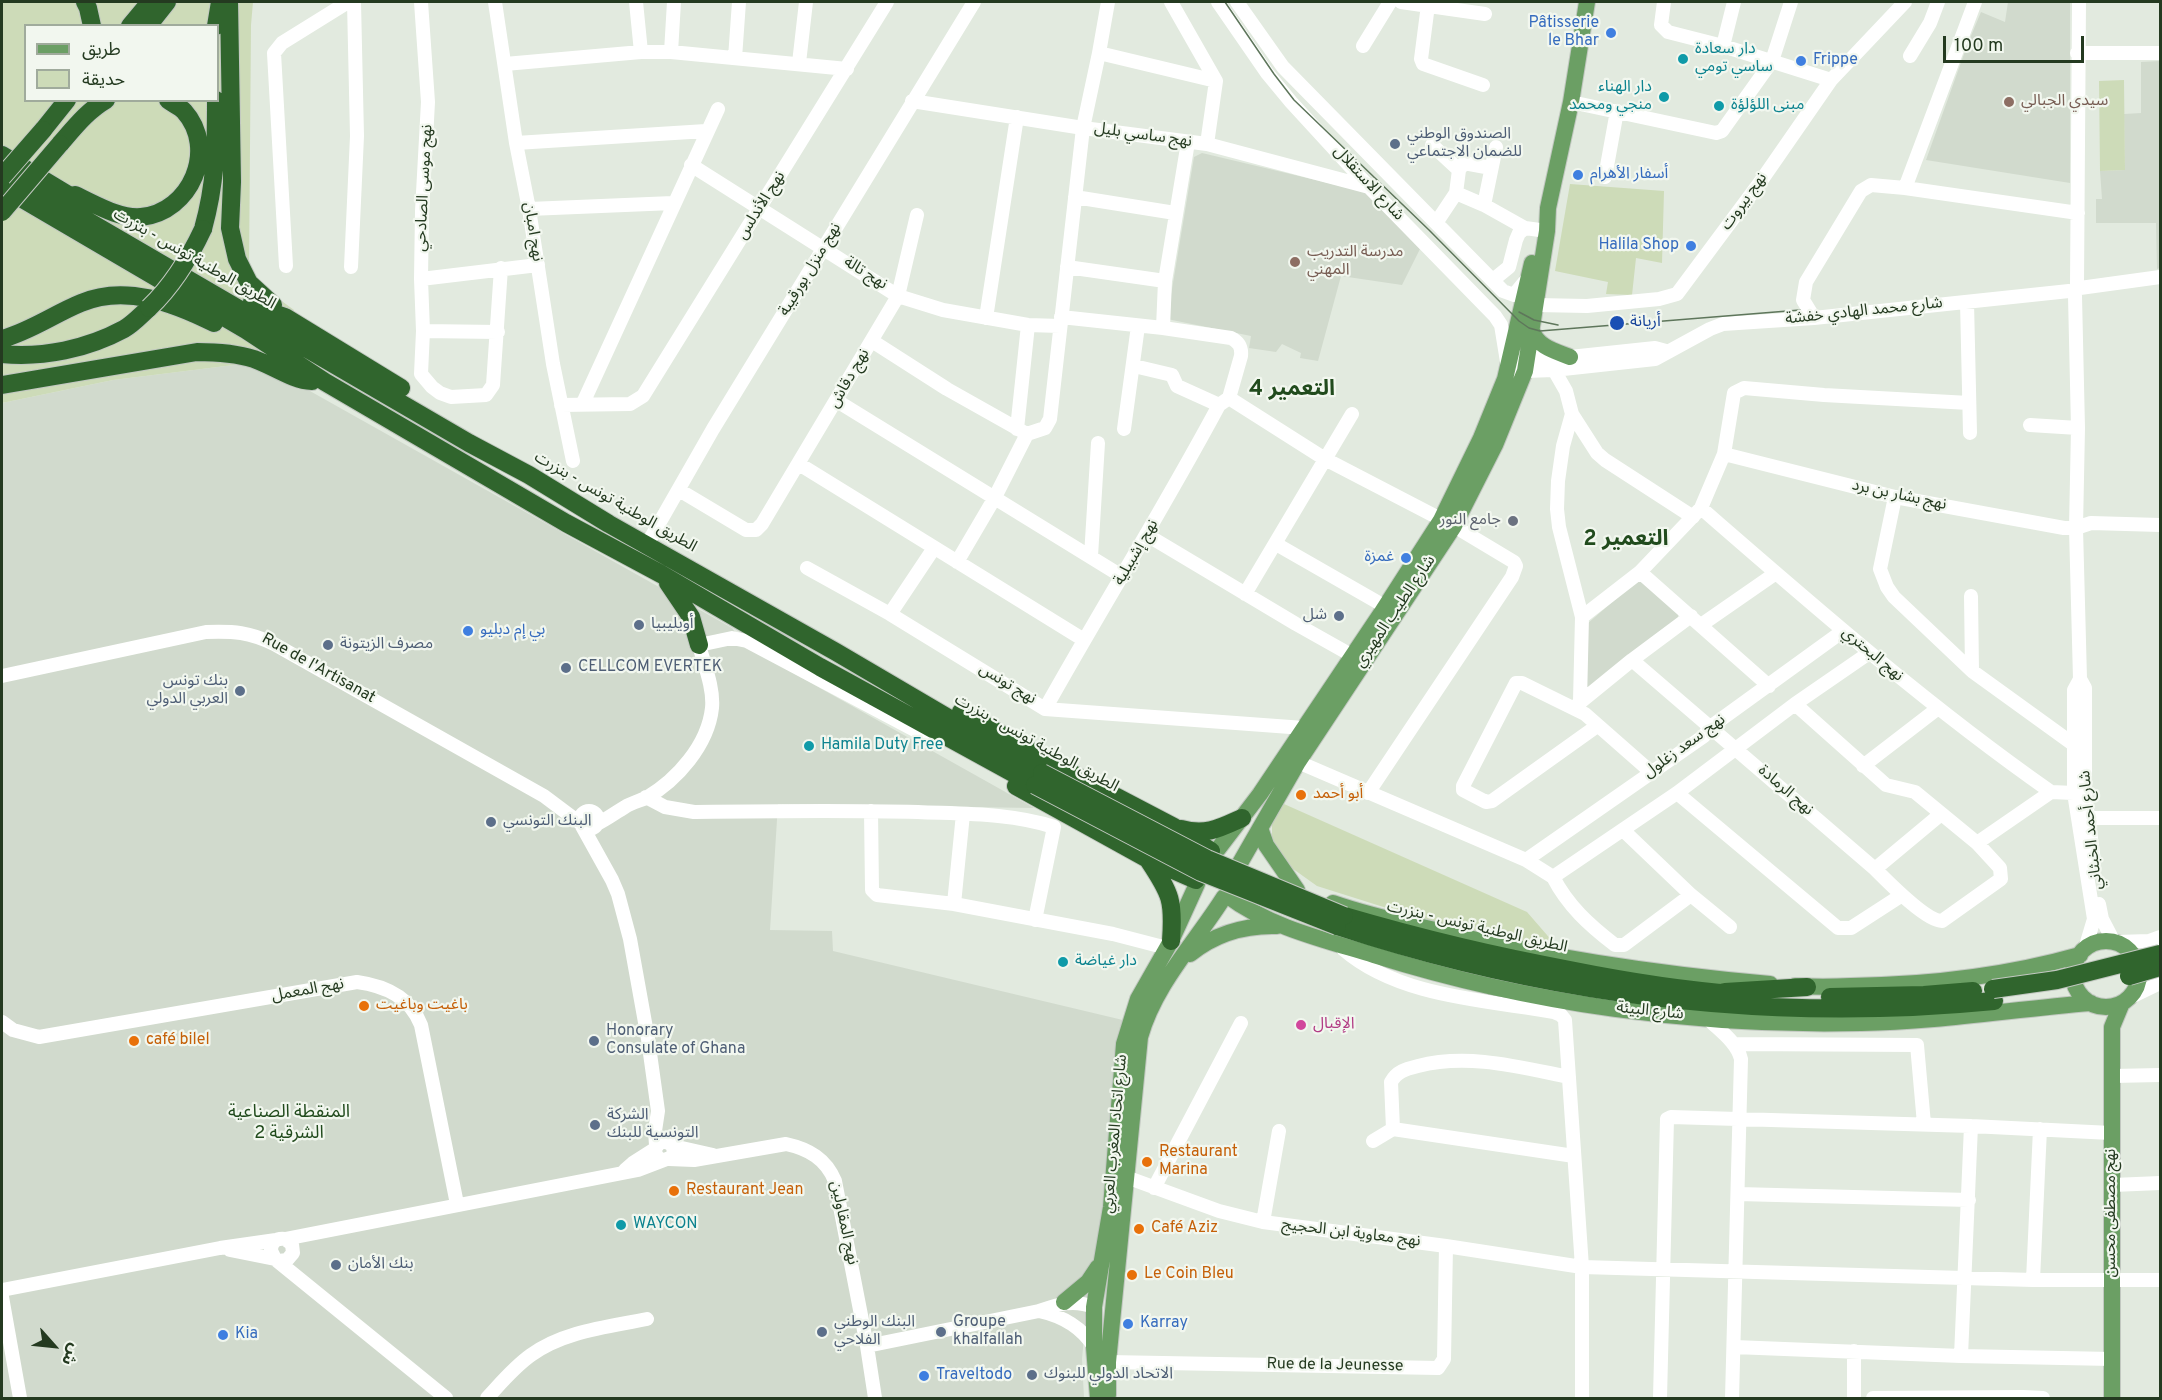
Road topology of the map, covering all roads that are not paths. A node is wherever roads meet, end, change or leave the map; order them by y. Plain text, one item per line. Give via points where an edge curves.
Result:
1 (85, 2) edge
2 (150, 2) edge
3 (167, 2) edge
4 (220, 2) edge
5 (229, 2) edge
6 (348, 2) edge
7 (354, 2) edge
8 (421, 2) edge
9 (495, 2) edge
10 (636, 2) edge
11 (674, 2) edge
12 (739, 2) edge
13 (806, 2) edge
14 (887, 2) edge
15 (974, 2) edge
16 (1108, 2) edge
17 (1171, 2) edge
18 (1218, 2) edge
19 (1237, 2) edge
20 (1390, 2) edge
21 (1401, 2) edge
22 (1587, 2) edge
23 (1664, 2) edge
24 (1734, 2) edge
25 (1791, 2) edge
26 (1905, 2) edge
27 (1938, 2) edge
28 (1975, 2) edge
29 (2079, 2) edge
30 (1428, 6) junction
31 (1485, 14) dead end
32 (92, 24) edge
33 (132, 24) edge
34 (150, 24) edge
35 (216, 24) edge
36 (1363, 46) dead end
37 (1723, 46) junction
38 (641, 52) junction
39 (671, 52) junction
40 (1100, 53) junction
41 (2078, 53) junction
42 (2160, 53) edge
43 (1910, 56) dead end
44 (735, 58) junction
45 (1772, 61) junction
46 (799, 63) junction
47 (505, 64) junction
48 (847, 69) junction
49 (1831, 80) junction
50 (1216, 81) junction
51 (1483, 85) dead end
52 (912, 101) junction
53 (55, 102) edge
54 (66, 102) edge
55 (84, 102) edge
56 (103, 102) edge
57 (171, 102) edge
58 (216, 102) edge
59 (1571, 102) junction
60 (717, 109) dead end
61 (1617, 111) junction
62 (1017, 117) junction
63 (1083, 128) junction
64 (706, 131) junction
65 (48, 135) junction
66 (1188, 142) junction
67 (516, 143) junction
68 (1207, 144) junction
69 (1432, 145) dead end
70 (1496, 147) dead end
71 (2, 155) edge
72 (691, 165) junction
73 (1491, 168) junction
74 (2, 170) edge
75 (1459, 170) junction
76 (2, 177) edge
77 (1605, 177) dead end
78 (52, 185) junction
79 (2, 187) edge
80 (1370, 187) junction
81 (1905, 188) junction
82 (1456, 193) junction
83 (1075, 197) junction
84 (673, 203) junction
85 (1484, 205) junction
86 (760, 208) junction
87 (529, 209) junction
88 (2, 211) edge
89 (1175, 213) junction
90 (2078, 213) junction
91 (917, 215) dead end
92 (1436, 223) junction
93 (1537, 230) junction
94 (824, 249) junction
95 (538, 265) junction
96 (286, 266) dead end
97 (351, 267) dead end
98 (1067, 267) junction
99 (501, 268) junction
100 (1530, 275) junction
101 (2160, 277) edge
102 (421, 279) junction
103 (1492, 280) junction
104 (1165, 281) junction
105 (2075, 290) junction
106 (898, 296) junction
107 (1967, 302) junction
108 (1536, 305) junction
109 (285, 317) junction
110 (986, 318) junction
111 (1814, 318) junction
112 (1060, 322) junction
113 (1028, 324) junction
114 (1138, 326) junction
115 (1163, 328) junction
116 (423, 331) junction
117 (1532, 331) junction
118 (498, 332) junction
119 (2, 339) edge
120 (872, 341) junction
121 (1666, 351) junction
122 (2, 354) edge
123 (282, 355) junction
124 (1570, 357) junction
125 (1518, 363) junction
126 (1134, 366) junction
127 (1554, 370) junction
128 (325, 382) junction
129 (2, 386) edge
130 (837, 401) junction
131 (1224, 402) junction
132 (1969, 403) junction
133 (583, 404) junction
134 (561, 405) junction
135 (1352, 414) dead end
136 (1572, 414) junction
137 (2030, 425) dead end
138 (2078, 428) junction
139 (1124, 429) dead end
140 (1022, 431) junction
141 (1970, 433) dead end
142 (1098, 443) dead end
143 (1724, 454) junction
144 (1325, 459) junction
145 (573, 461) dead end
146 (799, 464) junction
147 (529, 475) junction
148 (679, 490) junction
149 (1895, 497) junction
150 (994, 499) junction
151 (1697, 513) junction
152 (1447, 523) junction
153 (2160, 525) edge
154 (2076, 528) junction
155 (1148, 535) junction
156 (648, 543) junction
157 (1276, 544) junction
158 (934, 548) junction
159 (1091, 556) junction
160 (957, 562) junction
161 (807, 568) dead end
162 (1640, 572) junction
163 (1776, 573) junction
164 (662, 574) junction
165 (1123, 577) junction
166 (1245, 594) junction
167 (1971, 596) dead end
168 (1386, 607) junction
169 (890, 614) junction
170 (1582, 617) junction
171 (1696, 621) junction
172 (1843, 631) junction
173 (814, 640) junction
174 (1084, 640) junction
175 (699, 645) junction
176 (1869, 652) junction
177 (1358, 659) junction
178 (1632, 660) junction
179 (820, 667) junction
180 (1972, 670) junction
181 (2, 676) edge
182 (2080, 679) junction
183 (1769, 686) junction
184 (1795, 704) junction
185 (1578, 705) junction
186 (1046, 709) junction
187 (1937, 709) junction
188 (1597, 726) junction
189 (1304, 728) junction
190 (1709, 728) junction
191 (928, 737) junction
192 (2073, 744) junction
193 (1737, 749) junction
194 (1298, 762) junction
195 (1863, 766) junction
196 (1651, 772) junction
197 (1039, 779) junction
198 (2051, 792) junction
199 (1368, 793) junction
200 (1677, 793) junction
201 (2074, 793) junction
202 (646, 797) junction
203 (872, 811) junction
204 (963, 814) junction
205 (1941, 814) junction
206 (1073, 817) junction
207 (1242, 818) junction
208 (2088, 818) junction
209 (2160, 818) edge
210 (588, 820) junction
211 (1054, 827) junction
212 (1174, 827) junction
213 (1260, 828) junction
214 (1624, 831) junction
215 (1977, 843) junction
216 (1215, 850) junction
217 (1148, 859) junction
218 (1526, 860) junction
219 (1241, 864) junction
220 (1875, 869) junction
221 (1553, 877) junction
222 (1197, 882) junction
223 (1297, 890) junction
224 (1691, 895) junction
225 (1902, 895) junction
226 (1226, 896) junction
227 (954, 904) junction
228 (1035, 920) junction
229 (1288, 927) junction
230 (1730, 927) dead end
231 (1340, 928) junction
232 (2160, 937) edge
233 (2116, 942) junction
234 (1169, 944) junction
235 (2082, 952) junction
236 (2160, 954) edge
237 (1175, 966) junction
238 (2160, 967) edge
239 (2160, 983) edge
240 (1807, 987) junction
241 (2145, 989) junction
242 (1720, 993) junction
243 (1994, 995) junction
244 (2160, 996) edge
245 (2125, 1001) junction
246 (2094, 1004) junction
247 (1708, 1019) junction
248 (2, 1022) edge
249 (1241, 1023) dead end
250 (2112, 1027) junction
251 (1734, 1044) junction
252 (2160, 1075) edge
253 (2112, 1076) junction
254 (1569, 1077) junction
255 (1740, 1118) junction
256 (1924, 1124) junction
257 (1971, 1126) junction
258 (1393, 1129) junction
259 (2040, 1129) junction
260 (1279, 1131) dead end
261 (2111, 1133) junction
262 (1373, 1141) dead end
263 (664, 1151) junction
264 (1574, 1155) junction
265 (1126, 1177) junction
266 (2160, 1183) edge
267 (2113, 1185) junction
268 (1154, 1188) junction
269 (1738, 1194) junction
270 (1969, 1200) junction
271 (457, 1204) junction
272 (1263, 1222) junction
273 (318, 1232) junction
274 (281, 1239) junction
275 (1446, 1246) junction
276 (220, 1248) junction
277 (1104, 1252) junction
278 (284, 1257) junction
279 (1582, 1267) junction
280 (1663, 1269) junction
281 (1736, 1271) junction
282 (1965, 1278) junction
283 (2033, 1280) junction
284 (2160, 1280) edge
285 (2113, 1281) junction
286 (2, 1290) edge
287 (2, 1297) edge
288 (1064, 1302) junction
289 (1094, 1306) junction
290 (1039, 1311) junction
291 (647, 1319) dead end
292 (867, 1346) junction
293 (1094, 1347) junction
294 (1734, 1347) junction
295 (1854, 1351) junction
296 (1961, 1356) junction
297 (2112, 1359) junction
298 (1108, 1362) junction
299 (2023, 1397) edge
300 (20, 1398) edge
301 (446, 1398) edge
302 (488, 1398) edge
303 (875, 1398) edge
304 (1098, 1398) edge
305 (1108, 1398) edge
306 (1582, 1398) edge
307 (1660, 1398) edge
308 (1732, 1398) edge
309 (1854, 1398) edge
310 (1874, 1398) edge
311 (2043, 1398) edge
312 (2112, 1398) edge

1 - 32 highway
2 - 33 highway
3 - 34 highway
4 - 35 highway
5 - 109 highway via 230,228 237,259 249,283
6 - 96 street via 282,43 274,53
7 - 97 street via 357,136
8 - 102 street, نهج موسى الصادحي via 428,102
9 - 47 street, نهج امبان
10 - 38 street
11 - 39 street
12 - 44 street
13 - 46 street
14 - 48 street, نهج الأندلس
15 - 52 street, نهج منزل بورقيبة
16 - 40 street
17 - 50 street
18 - 80 street, شارع الاستقلال via 1267,73
19 - 92 street, شارع الاستقلال via 1283,67
20 - 36 street
21 - 30 street
22 - 59 main road, شارع الطيب المهيري
23 - 37 street via 1661,25 1668,32
24 - 37 street
25 - 45 street
26 - 49 street, نهج بيروت
27 - 43 street
28 - 81 street
29 - 41 street
30 - 31 street
30 - 51 street via 1423,64
37 - 45 street
38 - 39 street
38 - 47 street
39 - 44 street
40 - 50 street
40 - 63 street
41 - 42 street
41 - 90 street
44 - 46 street
45 - 49 street
45 - 61 street via 1722,131 1716,133
46 - 48 street
47 - 67 street, نهج امبان
48 - 86 street, نهج الأندلس
49 - 108 street, نهج بيروت via 1677,294 1587,306
50 - 68 street
52 - 62 street, نهج ساسي بليل
52 - 94 street, نهج منزل بورقيبة
53 - 65 highway
54 - 65 highway
55 - 65 highway
56 - 65 highway via 85,117
57 - 78 highway via 183,111 195,131 200,160 191,184 164,211 141,217 123,215
58 - 122 highway, bridge via 212,196 203,229 166,292 126,328 79,347 51,353
59 - 61 street
59 - 93 main road, شارع الطيب المهيري via 1548,208
60 - 64 street
61 - 77 street
62 - 63 street, نهج ساسي بليل
62 - 110 street
63 - 66 street, نهج ساسي بليل
63 - 83 street
64 - 67 street
64 - 72 street
65 - 74 highway
65 - 76 highway, bridge
65 - 88 highway, bridge
66 - 68 street, نهج ساسي بليل
66 - 89 street
67 - 87 street, نهج امبان
68 - 80 street, نهج ساسي بليل
69 - 75 street
70 - 73 street
71 - 78 highway
72 - 84 street
72 - 86 street, نهج تالة
73 - 75 street via 1467,162
73 - 85 street
74 - 147 highway, الطريق الوطنية تونس - بنزرت
75 - 82 street
78 - 109 highway via 270,312
79 - 123 highway, الطريق الوطنية تونس - بنزرت
80 - 125 street, شارع الاستقلال via 1495,316
81 - 90 street
81 - 111 street via 1870,185 1861,191 1806,282 1803,300
82 - 85 street
82 - 92 street
83 - 89 street
83 - 98 street
84 - 87 street
84 - 133 street
85 - 93 street
86 - 94 street, نهج تالة
86 - 133 street, نهج الأندلس via 650,388 630,404
87 - 95 street, نهج امبان
89 - 104 street
90 - 105 street
91 - 106 street, نهج دقاش
92 - 103 street, شارع الاستقلال
93 - 100 main road, شارع الطيب المهيري
93 - 103 street via 1519,233 1509,267
93 - 108 main road, شارع الطيب المهيري
94 - 106 street, نهج تالة
94 - 148 street, نهج منزل بورقيبة
95 - 99 street
95 - 134 street, نهج امبان
98 - 104 street
98 - 112 street
99 - 102 street
99 - 118 street
100 - 103 street, شارع الاستقلال via 1514,295
100 - 125 main road, شارع الطيب المهيري
101 - 105 street, شارع محمد الهادي خفشة
102 - 116 street, نهج موسى الصادحي
104 - 115 street
105 - 107 street, شارع محمد الهادي خفشة
105 - 138 street
106 - 110 street, نهج تالة
106 - 120 street, نهج دقاش
107 - 111 street, شارع محمد الهادي خفشة
107 - 132 street
108 - 117 main road, شارع الطيب المهيري
109 - 147 highway via 506,454
110 - 113 street, نهج تالة
111 - 121 street, شارع محمد الهادي خفشة via 1723,324
112 - 113 street, نهج تالة
112 - 114 street, نهج تالة
112 - 140 street via 1050,418 1045,428
113 - 140 street
114 - 115 street, نهج تالة
114 - 126 street
115 - 131 street, نهج تالة via 1237,342 1241,356
116 - 118 street
116 - 118 street, نهج موسى الصادحي via 422,374 432,387 451,397 486,395 493,385
117 - 124 main road via 1544,346
117 - 125 main road, شارع الطيب المهيري
119 - 123 highway via 82,302 129,296 171,305
120 - 130 street, نهج دقاش
120 - 140 street
121 - 124 street, شارع محمد الهادي خفشة via 1655,348
121 - 127 street, شارع محمد الهادي خفشة via 1655,358
123 - 128 highway, الطريق الوطنية تونس - بنزرت
124 - 125 street, شارع محمد الهادي خفشة
125 - 127 street, شارع محمد الهادي خفشة
125 - 152 main road, شارع الطيب المهيري via 1481,438
126 - 131 street via 1172,375 1177,386
126 - 139 street
127 - 136 street, نهج البحتري via 1566,391
128 - 129 highway via 302,381 254,359 222,352 197,352
128 - 164 highway, الطريق الوطنية تونس - بنزرت via 566,523
130 - 146 street, نهج دقاش
130 - 150 street
131 - 144 street
131 - 155 street, نهج إشبيلية
132 - 141 street
132 - 143 street via 1744,388 1734,393
133 - 134 street
134 - 145 street, نهج امبان
135 - 144 street
136 - 151 street, نهج البحتري via 1597,453 1612,465
136 - 170 street via 1563,446 1557,509
137 - 138 street
138 - 154 street
140 - 150 street
142 - 159 street
143 - 149 street, نهج بشار بن برد
143 - 151 street
144 - 152 street
144 - 157 street
146 - 148 street, نهج دقاش via 756,530 746,530
146 - 158 street
147 - 156 highway, الطريق الوطنية تونس - بنزرت
148 - 156 street, نهج منزل بورقيبة
149 - 154 street, نهج بشار بن برد
149 - 180 street via 1880,561 1887,587
150 - 159 street
150 - 160 street
151 - 162 street
151 - 163 street, نهج البحتري
152 - 168 main road, شارع الطيب المهيري
152 - 177 main road, شارع الطيب المهيري
152 - 199 street via 1514,562 1515,570
153 - 154 street, نهج بشار بن برد via 2091,523
154 - 182 street
155 - 165 street, نهج إشبيلية
155 - 166 street
156 - 173 highway, الطريق الوطنية تونس - بنزرت
157 - 166 street
157 - 168 street
158 - 160 street
158 - 169 street
159 - 165 street
160 - 174 street
161 - 169 street, نهج تونس
162 - 170 street
162 - 171 street
163 - 171 street
163 - 172 street, نهج البحتري
164 - 175 highway via 686,607
164 - 179 highway, الطريق الوطنية تونس - بنزرت
165 - 174 street, نهج إشبيلية
166 - 177 street
167 - 180 street
168 - 177 main road, شارع الطيب المهيري
169 - 186 street, نهج تونس
170 - 185 street
171 - 178 street
171 - 183 street
172 - 176 street, نهج البحتري
172 - 183 street, نهج سعد زغلول
173 - 197 highway, الطريق الوطنية تونس - بنزرت
173 - 212 highway via 879,668
174 - 186 street, نهج إشبيلية
175 - 191 street via 732,638 747,640
175 - 202 street via 712,706 704,736 681,769
176 - 184 street, نهج سعد زغلول
176 - 187 street, نهج البحتري
177 - 189 main road, شارع الطيب المهيري
177 - 194 main road, شارع الطيب المهيري
178 - 185 street
178 - 190 street, نهج الرمادة
179 - 191 highway
179 - 197 highway, الطريق الوطنية تونس - بنزرت
180 - 192 street
181 - 210 street, Rue de l'Artisanat via 206,632 247,633 274,644
182 - 192 street via 2074,690
182 - 208 street, شارع أحمد الخبثاني via 2085,688
183 - 190 street, نهج سعد زغلول
184 - 193 street, نهج سعد زغلول
184 - 195 street
185 - 188 street
185 - 188 street via 1516,682 1463,790 1485,802 1492,801
186 - 189 street, نهج تونس
187 - 195 street
187 - 198 street, نهج البحتري
188 - 196 street
189 - 207 main road, شارع الطيب المهيري
190 - 193 street, نهج الرمادة
190 - 196 street, نهج سعد زغلول via 1704,736
191 - 206 highway
192 - 201 street
193 - 200 street, نهج سعد زغلول
193 - 220 street, نهج الرمادة
194 - 199 street
194 - 213 main road, شارع الطيب المهيري
195 - 205 street via 1886,784 1915,792
196 - 218 street, نهج سعد زغلول
197 - 231 highway, الطريق الوطنية تونس - بنزرت, bridge via 1201,872
198 - 201 street
198 - 215 street
199 - 218 street
200 - 214 street, نهج سعد زغلول
200 - 225 street via 1838,928 1851,928
201 - 235 street via 2094,919
202 - 203 street via 665,807 694,812
202 - 210 street
203 - 204 street
203 - 227 street via 874,893
204 - 211 street via 1015,818
204 - 227 street
205 - 215 street
205 - 220 street
206 - 211 street via 1065,825
206 - 217 highway
207 - 212 highway via 1217,830 1197,833
207 - 216 main road, شارع الطيب المهيري
208 - 209 street
208 - 233 street, شارع أحمد الخبثاني via 2101,916
210 - 263 street via 602,865 618,894 630,939
211 - 228 street
212 - 216 highway
213 - 219 main road, شارع الطيب المهيري
213 - 223 main road via 1266,845
214 - 221 street, نهج سعد زغلول
214 - 224 street
215 - 225 street, نهج الرمادة via 2000,868 2001,879 1942,921
216 - 219 main road via 1232,853
216 - 222 main road via 1199,859
217 - 222 highway
217 - 234 highway via 1170,897 1173,917
218 - 221 street
219 - 223 main road via 1249,872
219 - 226 main road via 1241,883
220 - 225 street, نهج الرمادة
221 - 224 street via 1571,907 1592,928 1619,946
222 - 226 main road via 1209,895
222 - 234 main road, شارع اتحاد المغرب العربي
223 - 240 main road via 1410,924 1547,955 1618,967
224 - 230 street
226 - 229 main road, شارع البيئة via 1245,909
226 - 237 main road, شارع اتحاد المغرب العربي
227 - 228 street
228 - 234 street
229 - 231 main road, شارع البيئة
229 - 237 main road via 1235,929 1200,945
231 - 242 highway, الطريق الوطنية تونس - بنزرت via 1410,935 1617,979
231 - 243 highway, الطريق الوطنية تونس - بنزرت via 1404,948 1544,980 1706,1004 1863,1010 1923,1008
231 - 247 main road, شارع البيئة via 1398,963 1544,997
231 - 254 street via 1358,959 1386,976 1442,993 1561,1016 1565,1020
232 - 233 street
233 - 235 main road via 2094,943
233 - 245 main road via 2127,948 2139,967 2135,989
234 - 277 main road, شارع اتحاد المغرب العربي via 1138,999 1124,1044
235 - 240 main road via 1990,974 1923,983
235 - 246 main road via 2073,976 2082,996
236 - 243 highway, الطريق الوطنية تونس - بنزرت, bridge
237 - 265 main road, شارع اتحاد المغرب العربي via 1140,1037
238 - 243 highway, الطريق الوطنية تونس - بنزرت, bridge via 2060,992
239 - 241 street
240 - 242 highway
241 - 244 street
241 - 245 street
242 - 243 highway, الطريق الوطنية تونس - بنزرت via 1801,998
245 - 246 main road via 2110,1007
245 - 250 main road
246 - 247 main road, شارع البيئة via 1862,1023
246 - 250 main road
247 - 251 street
248 - 271 street, نهج المعمل via 25,1034 54,1035 357,982 390,990 411,1006 421,1025
249 - 268 street
250 - 253 main road, نهج مصطفى محسن
251 - 255 street via 1741,1059
251 - 256 street via 1917,1045
252 - 253 street
253 - 261 main road, نهج مصطفى محسن
254 - 258 street via 1492,1062 1450,1060 1404,1070 1391,1082
254 - 264 street
255 - 256 street
255 - 269 street
255 - 280 street via 1667,1119
256 - 257 street
257 - 259 street
257 - 270 street
258 - 262 street
258 - 264 street
259 - 261 street
259 - 283 street
260 - 272 street
261 - 267 main road, نهج مصطفى محسن
263 - 271 street, نهج المقاولين via 638,1170
263 - 292 street, نهج المقاولين via 694,1160 786,1144 800,1147 823,1161 835,1181
264 - 279 street
265 - 268 street, نهج معاوية ابن الحجيج
265 - 298 main road, شارع اتحاد المغرب العربي
266 - 267 street
267 - 285 main road, نهج مصطفى محسن
268 - 272 street, نهج معاوية ابن الحجيج via 1233,1216
269 - 270 street
269 - 281 street
270 - 282 street
271 - 273 street, نهج المقاولين
272 - 275 street, نهج معاوية ابن الحجيج
273 - 274 street, نهج المقاولين
273 - 278 street, نهج المقاولين
274 - 276 street, نهج المقاولين
274 - 278 street via 292,1244
274 - 278 street via 271,1247 272,1255
275 - 279 street, نهج معاوية ابن الحجيج
275 - 298 street, Rue de la Jeunesse via 1444,1359 1438,1368
276 - 278 street, نهج المقاولين
276 - 286 street, نهج المقاولين
277 - 288 main road via 1088,1282
277 - 289 main road, شارع اتحاد المغرب العربي
278 - 301 street via 298,1278
279 - 280 street, نهج معاوية ابن الحجيج
279 - 306 street
280 - 281 street, نهج معاوية ابن الحجيج
280 - 307 street
281 - 282 street, نهج معاوية ابن الحجيج
281 - 294 street
282 - 283 street, نهج معاوية ابن الحجيج
282 - 296 street
283 - 285 street, نهج معاوية ابن الحجيج
284 - 285 street, نهج معاوية ابن الحجيج
285 - 297 main road, نهج مصطفى محسن
287 - 300 street
288 - 289 street
288 - 290 street
289 - 293 main road, شارع اتحاد المغرب العربي
289 - 298 main road via 1107,1341
290 - 292 street
290 - 293 street via 1069,1321
291 - 302 street via 554,1342 514,1369
292 - 303 street, نهج المقاولين
293 - 304 main road, شارع اتحاد المغرب العربي
294 - 295 street
294 - 308 street
295 - 296 street
295 - 309 street
296 - 297 street
297 - 312 main road, نهج مصطفى محسن
298 - 305 main road, شارع اتحاد المغرب العربي
299 - 310 street
299 - 311 street

